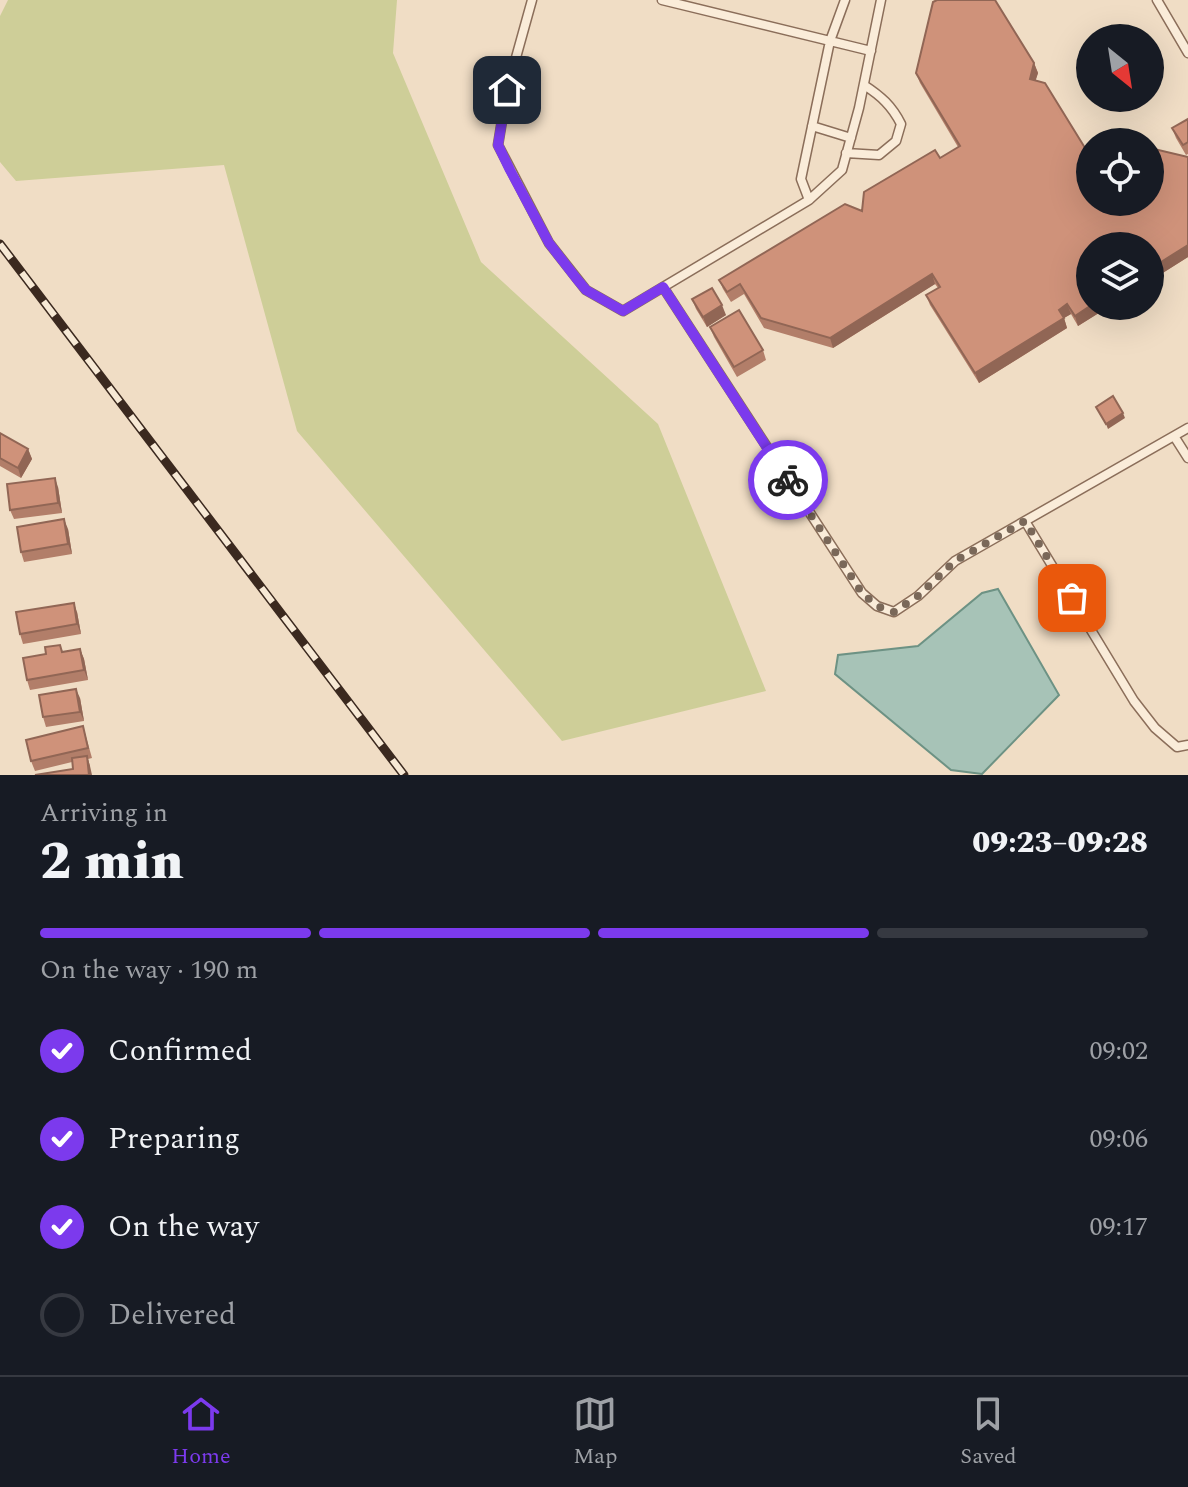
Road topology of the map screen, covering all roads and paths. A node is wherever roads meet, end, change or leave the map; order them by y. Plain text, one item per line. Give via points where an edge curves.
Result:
1 (532, 0) edge
2 (662, 0) edge
3 (845, 0) edge
4 (881, 0) edge
5 (1157, 0) edge
6 (830, 41) junction
7 (871, 51) junction
8 (1188, 53) edge
9 (864, 85) junction
10 (812, 126) junction
11 (851, 138) junction
12 (846, 153) junction
13 (809, 200) junction
14 (663, 287) junction
15 (1188, 428) edge
16 (1174, 436) junction
17 (1188, 458) edge
18 (1025, 521) junction
19 (1188, 745) edge

1 - 14 lane via 498,145 549,243 586,290 623,311
2 - 6 lane
3 - 6 lane
4 - 7 lane
5 - 8 lane
6 - 7 lane
6 - 10 lane
7 - 9 lane
9 - 11 lane
9 - 12 lane via 901,124 896,141 879,155
10 - 11 lane
10 - 13 lane via 801,179
11 - 12 lane
12 - 13 lane via 842,170
13 - 14 lane
14 - 18 lane via 862,593 877,606 894,612 955,561
15 - 16 lane
16 - 17 lane
16 - 18 lane
18 - 19 lane via 1134,701 1177,747

